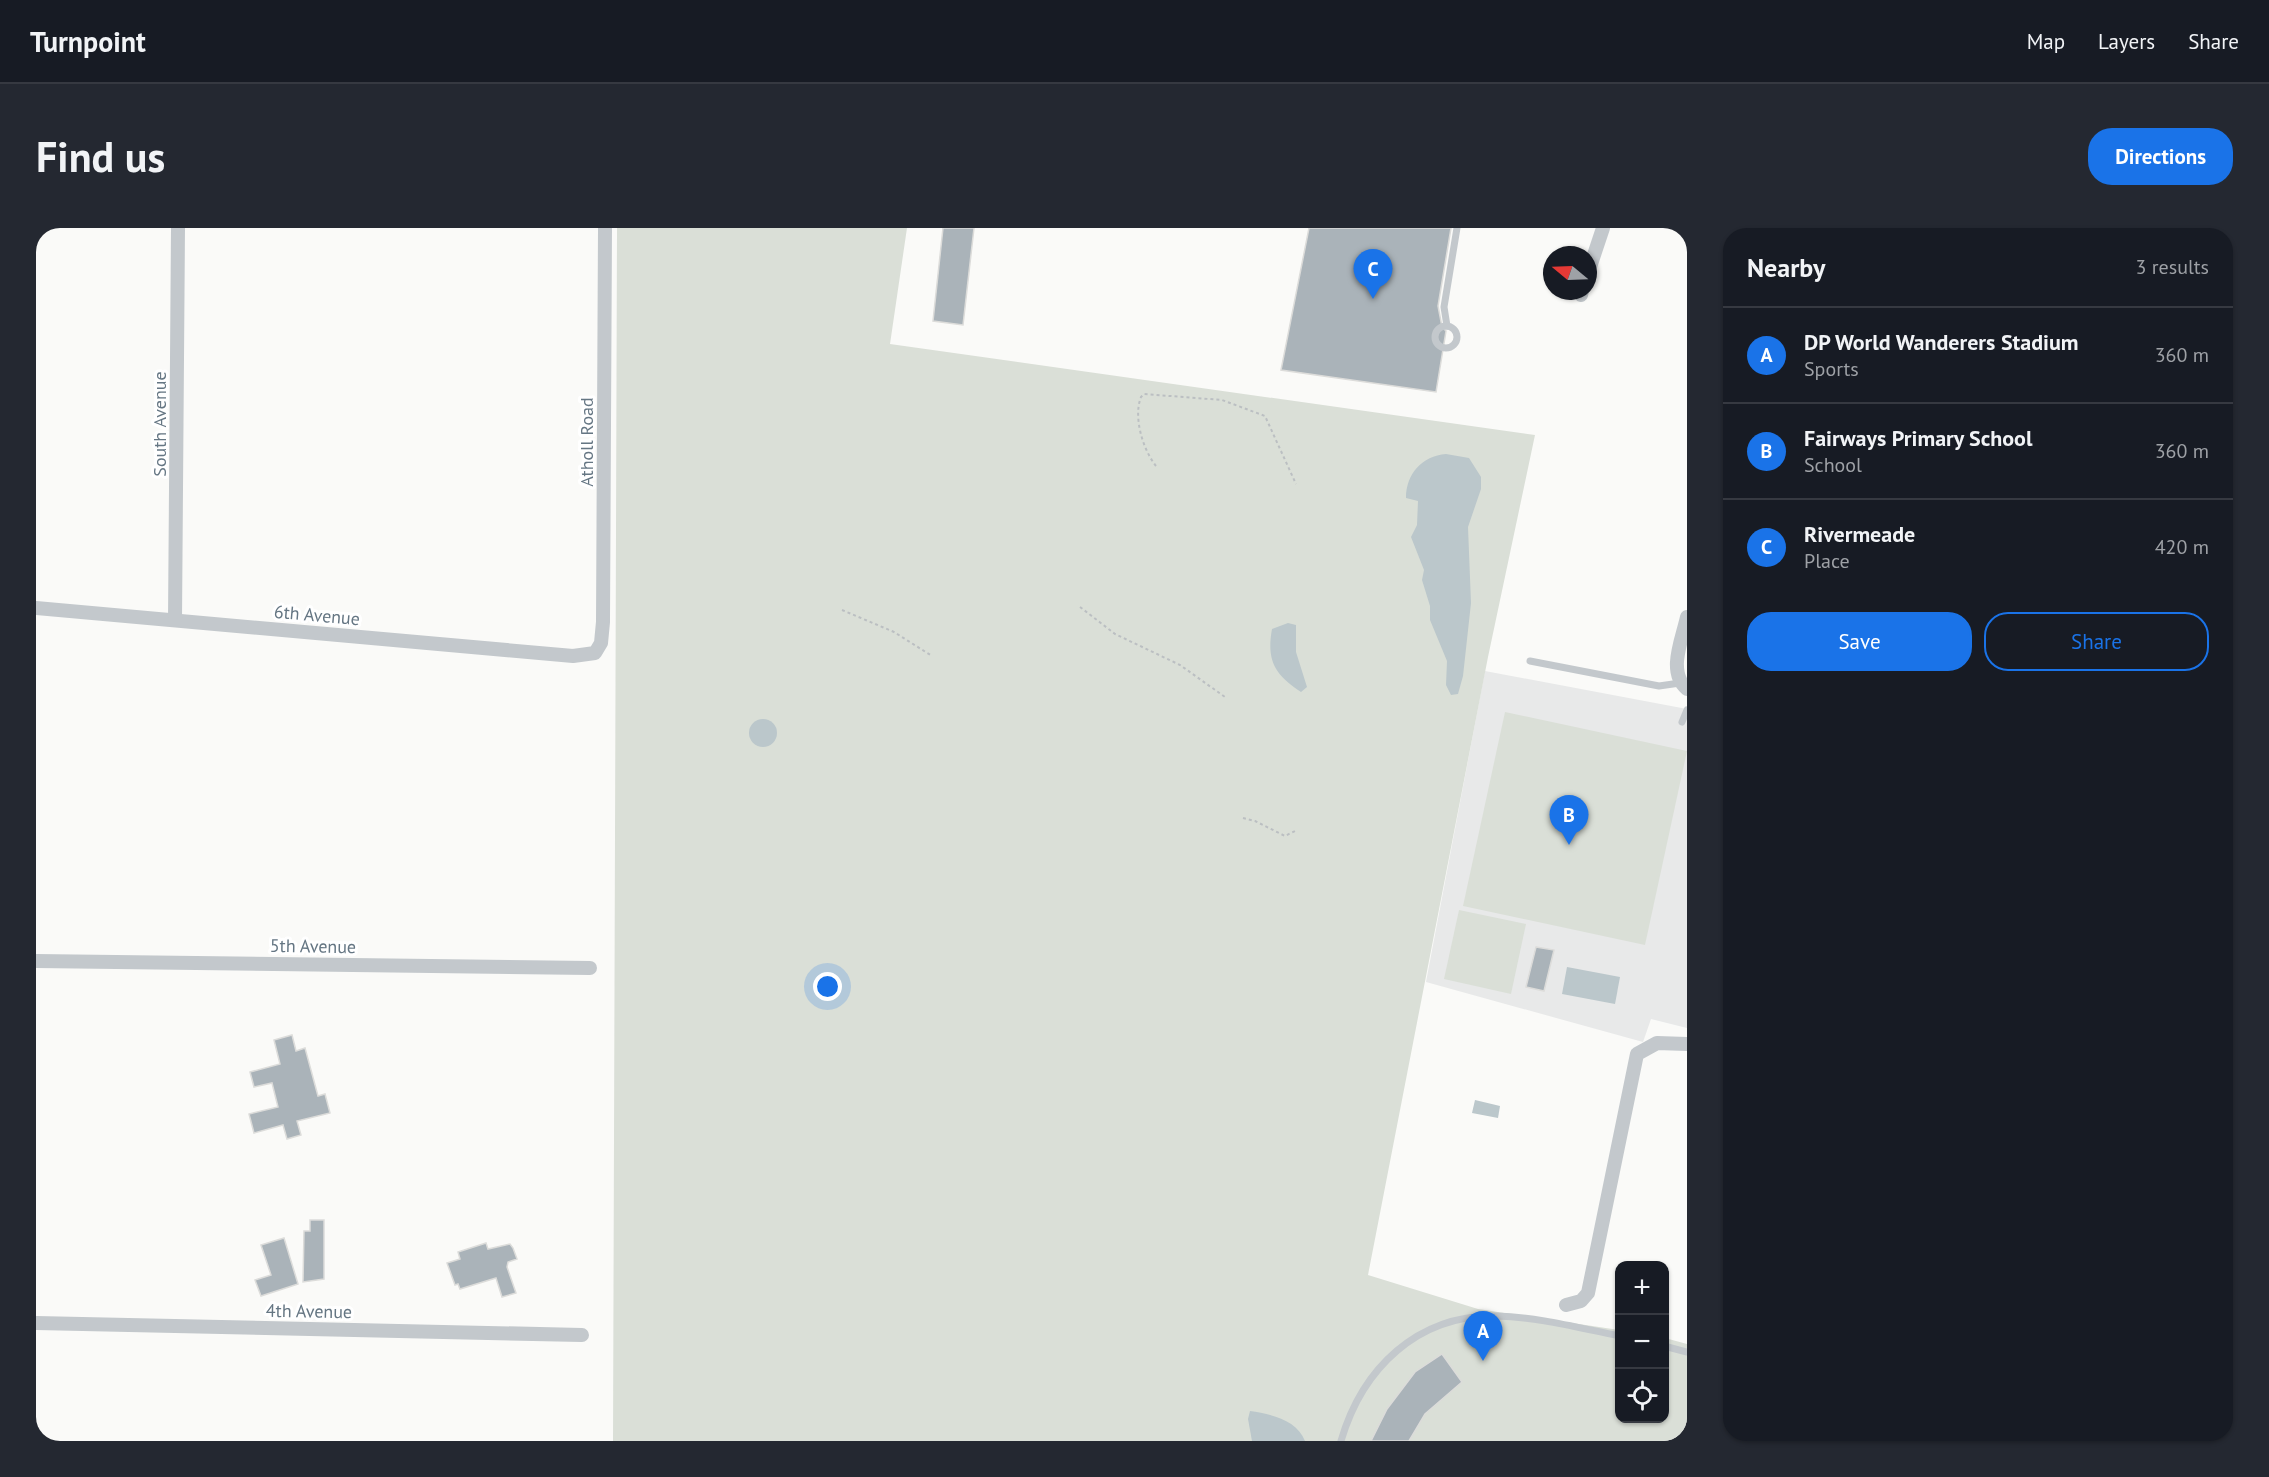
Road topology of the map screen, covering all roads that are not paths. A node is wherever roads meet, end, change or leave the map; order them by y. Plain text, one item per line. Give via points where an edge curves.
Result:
1 (178, 228) edge
2 (605, 228) edge
3 (1457, 228) edge
4 (1603, 228) edge
5 (1597, 246) edge
6 (1448, 326) dead end
7 (36, 609) edge
8 (1687, 617) edge
9 (176, 620) junction
10 (595, 653) joint
11 (1530, 661) dead end
12 (1684, 687) edge
13 (1687, 710) edge
14 (1682, 722) dead end
15 (36, 961) edge
16 (590, 968) dead end
17 (1687, 1044) edge
18 (1566, 1305) dead end
19 (36, 1323) edge
20 (582, 1335) dead end
21 (1615, 1335) edge
22 (1669, 1347) edge
23 (1687, 1352) edge
24 (1341, 1441) edge

1 - 9 street, South Avenue
2 - 10 street, Atholl Road via 602,635
3 - 6 lane via 1444,307
4 - 5 street
7 - 9 street, 6th Avenue
8 - 12 street via 1677,665
9 - 10 street, 6th Avenue via 573,656
11 - 12 lane via 1659,686
13 - 14 lane
15 - 16 street, 5th Avenue
17 - 18 street via 1667,1042 1643,1049 1635,1060 1588,1293 1581,1301
19 - 20 street, 4th Avenue
21 - 24 lane via 1535,1319 1456,1319 1424,1332 1390,1354 1366,1383 1348,1417
22 - 23 lane

